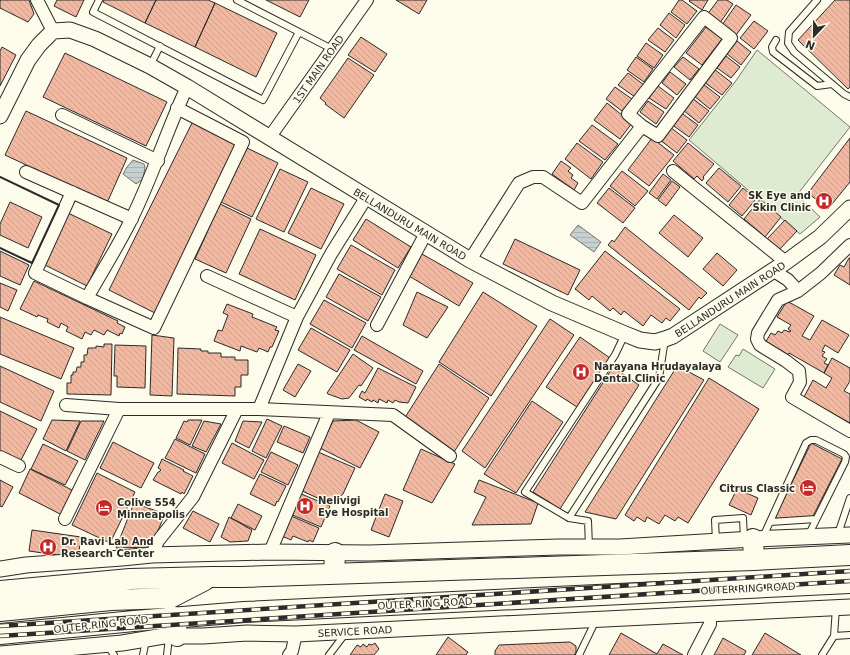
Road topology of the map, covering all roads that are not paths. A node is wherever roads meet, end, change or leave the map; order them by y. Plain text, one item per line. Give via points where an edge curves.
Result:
1 (37, 0) edge
2 (99, 0) edge
3 (237, 0) edge
4 (367, 0) edge
5 (817, 0) edge
6 (53, 31) junction
7 (299, 32) junction
8 (776, 40) dead end
9 (160, 46) junction
10 (332, 49) junction
11 (150, 66) junction
12 (832, 84) junction
13 (187, 88) junction
14 (850, 97) edge
15 (177, 108) junction
16 (62, 115) dead end
17 (0, 116) edge
18 (642, 126) junction
19 (269, 138) junction
20 (158, 161) junction
21 (673, 171) dead end
22 (26, 172) dead end
23 (72, 192) junction
24 (366, 198) junction
25 (850, 208) edge
26 (132, 219) junction
27 (426, 233) junction
28 (850, 245) edge
29 (470, 260) junction
30 (780, 267) junction
31 (207, 276) dead end
32 (798, 291) junction
33 (87, 298) junction
34 (297, 316) junction
35 (377, 325) dead end
36 (625, 334) junction
37 (665, 340) junction
38 (66, 405) dead end
39 (119, 409) junction
40 (259, 409) junction
41 (237, 410) junction
42 (329, 413) junction
43 (850, 431) edge
44 (450, 456) dead end
45 (0, 457) edge
46 (19, 466) dead end
47 (850, 498) edge
48 (569, 518) junction
49 (65, 519) dead end
50 (816, 520) junction
51 (770, 522) junction
52 (844, 536) edge
53 (807, 537) junction
54 (753, 539) junction
55 (716, 541) junction
56 (589, 547) junction
57 (270, 552) junction
58 (335, 553) junction
59 (152, 555) junction
60 (850, 555) edge
61 (754, 560) junction
62 (0, 569) edge
63 (334, 574) junction
64 (211, 577) junction
65 (850, 583) edge
66 (0, 591) edge
67 (843, 607) edge
68 (0, 611) edge
69 (710, 614) junction
70 (596, 620) junction
71 (174, 630) junction
72 (347, 631) junction
73 (0, 634) edge
74 (296, 634) junction
75 (850, 635) edge
76 (834, 636) junction
77 (146, 639) junction
78 (110, 650) edge
79 (0, 654) edge
80 (143, 655) edge
81 (167, 655) edge
82 (289, 655) edge
83 (329, 655) edge
84 (579, 655) edge
85 (694, 655) edge
86 (822, 655) edge

1 - 6 street
2 - 9 lane via 93,12
3 - 7 lane
4 - 10 street, 1ST MAIN ROAD
5 - 12 lane via 789,32 788,43 794,52
6 - 11 street, BELLANDURU MAIN ROAD via 70,30 95,39
6 - 17 street via 28,60
7 - 9 lane via 263,100
7 - 10 lane
8 - 12 lane via 772,46 773,52 817,86
9 - 11 lane
10 - 19 street, 1ST MAIN ROAD
11 - 13 street, BELLANDURU MAIN ROAD
12 - 14 lane
13 - 15 street
13 - 19 street, BELLANDURU MAIN ROAD
15 - 20 street
15 - 33 street via 243,142 154,328
16 - 20 street
18 - 18 street via 658,136 731,38 704,17 628,114
18 - 29 street via 582,203 543,177 533,177 519,183
19 - 24 street, BELLANDURU MAIN ROAD
20 - 26 street
21 - 30 street
22 - 23 street
23 - 26 street
23 - 33 street via 35,274
24 - 27 street, BELLANDURU MAIN ROAD
24 - 34 street
25 - 30 street, BELLANDURU MAIN ROAD via 820,237
26 - 33 street
27 - 29 street, BELLANDURU MAIN ROAD
27 - 35 street
28 - 32 street
29 - 36 street, BELLANDURU MAIN ROAD via 552,303
30 - 32 street
30 - 37 street, BELLANDURU MAIN ROAD
31 - 34 street
32 - 43 street via 778,300 757,339 760,346 799,371 800,382 792,397
34 - 40 street
36 - 37 street, BELLANDURU MAIN ROAD via 640,340
36 - 48 lane via 615,355 525,492
37 - 48 lane via 659,378
38 - 39 street
39 - 41 street
39 - 49 street
40 - 41 street
40 - 42 street
41 - 59 street via 194,497 158,541
42 - 44 street via 394,415
42 - 57 street
45 - 46 street
47 - 52 lane
48 - 56 lane via 588,521
50 - 51 lane
50 - 51 lane via 846,457 816,440 811,440 806,443
50 - 53 lane
51 - 54 lane
52 - 53 street
53 - 54 street
54 - 55 street
54 - 55 lane via 743,518 715,520
54 - 61 highway
55 - 56 street
56 - 58 street
57 - 58 street
57 - 59 street
58 - 63 highway
59 - 62 street
60 - 61 highway
61 - 63 highway
63 - 64 highway
64 - 66 highway via 130,579
64 - 68 highway via 170,598 111,600
65 - 71 highway, OUTER RING ROAD via 252,611
67 - 69 street, SERVICE ROAD
67 - 76 lane
69 - 70 street, SERVICE ROAD
69 - 85 street via 710,624
70 - 72 street, SERVICE ROAD
70 - 84 lane
71 - 73 highway, OUTER RING ROAD
71 - 74 street, SERVICE ROAD via 203,636 247,633
71 - 77 street, SERVICE ROAD
71 - 81 lane
72 - 74 street, SERVICE ROAD
72 - 83 lane
74 - 82 street
75 - 76 lane
76 - 86 lane
77 - 78 street, SERVICE ROAD
77 - 80 lane
78 - 79 street, SERVICE ROAD

